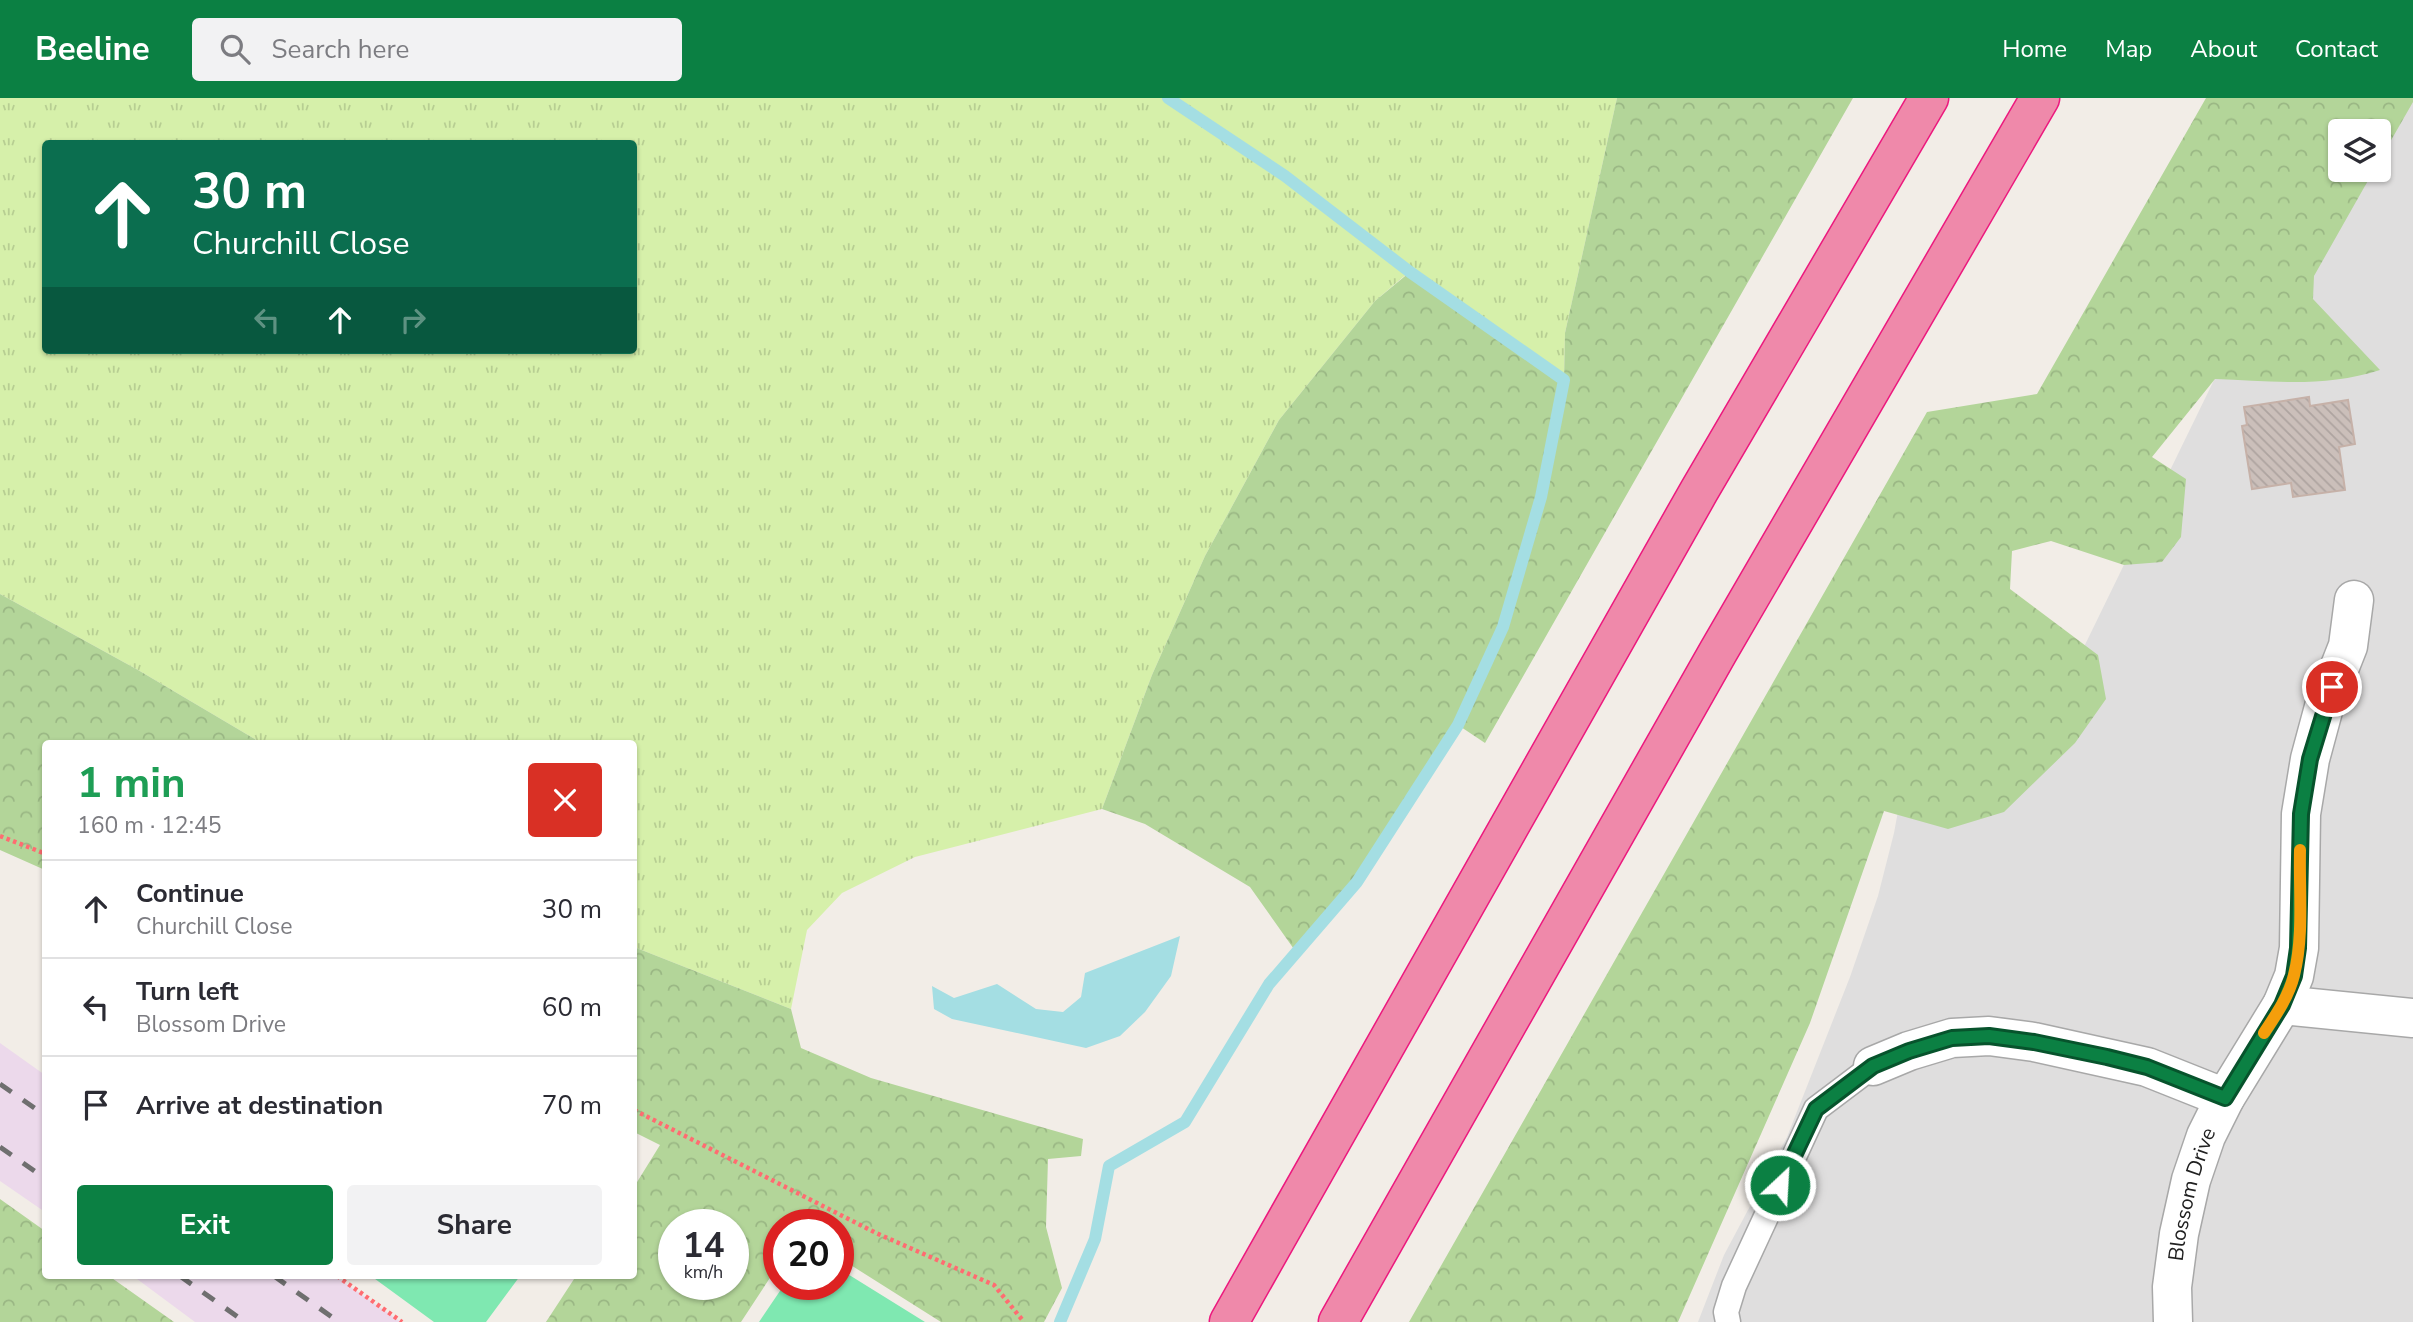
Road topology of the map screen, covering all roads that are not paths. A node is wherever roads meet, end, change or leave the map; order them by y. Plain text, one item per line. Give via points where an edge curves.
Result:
1 (1929, 98) edge
2 (2040, 98) edge
3 (2354, 600) dead end
4 (2282, 1005) junction
5 (2413, 1018) edge
6 (1873, 1066) joint
7 (2225, 1098) junction
8 (1229, 1322) edge
9 (1338, 1322) edge
10 (1728, 1322) edge
11 (2173, 1322) edge

1 - 8 highway via 1699,491
2 - 9 highway via 1717,652
3 - 4 street, Blossom Drive via 2348,646 2310,759 2301,814 2298,948 2294,976
4 - 5 street
4 - 7 street, Blossom Drive
6 - 7 street via 1952,1038 1989,1036 2147,1067
6 - 10 lane via 1816,1109 1734,1286 1726,1312
7 - 11 street, Blossom Drive via 2206,1136 2188,1193 2174,1274

